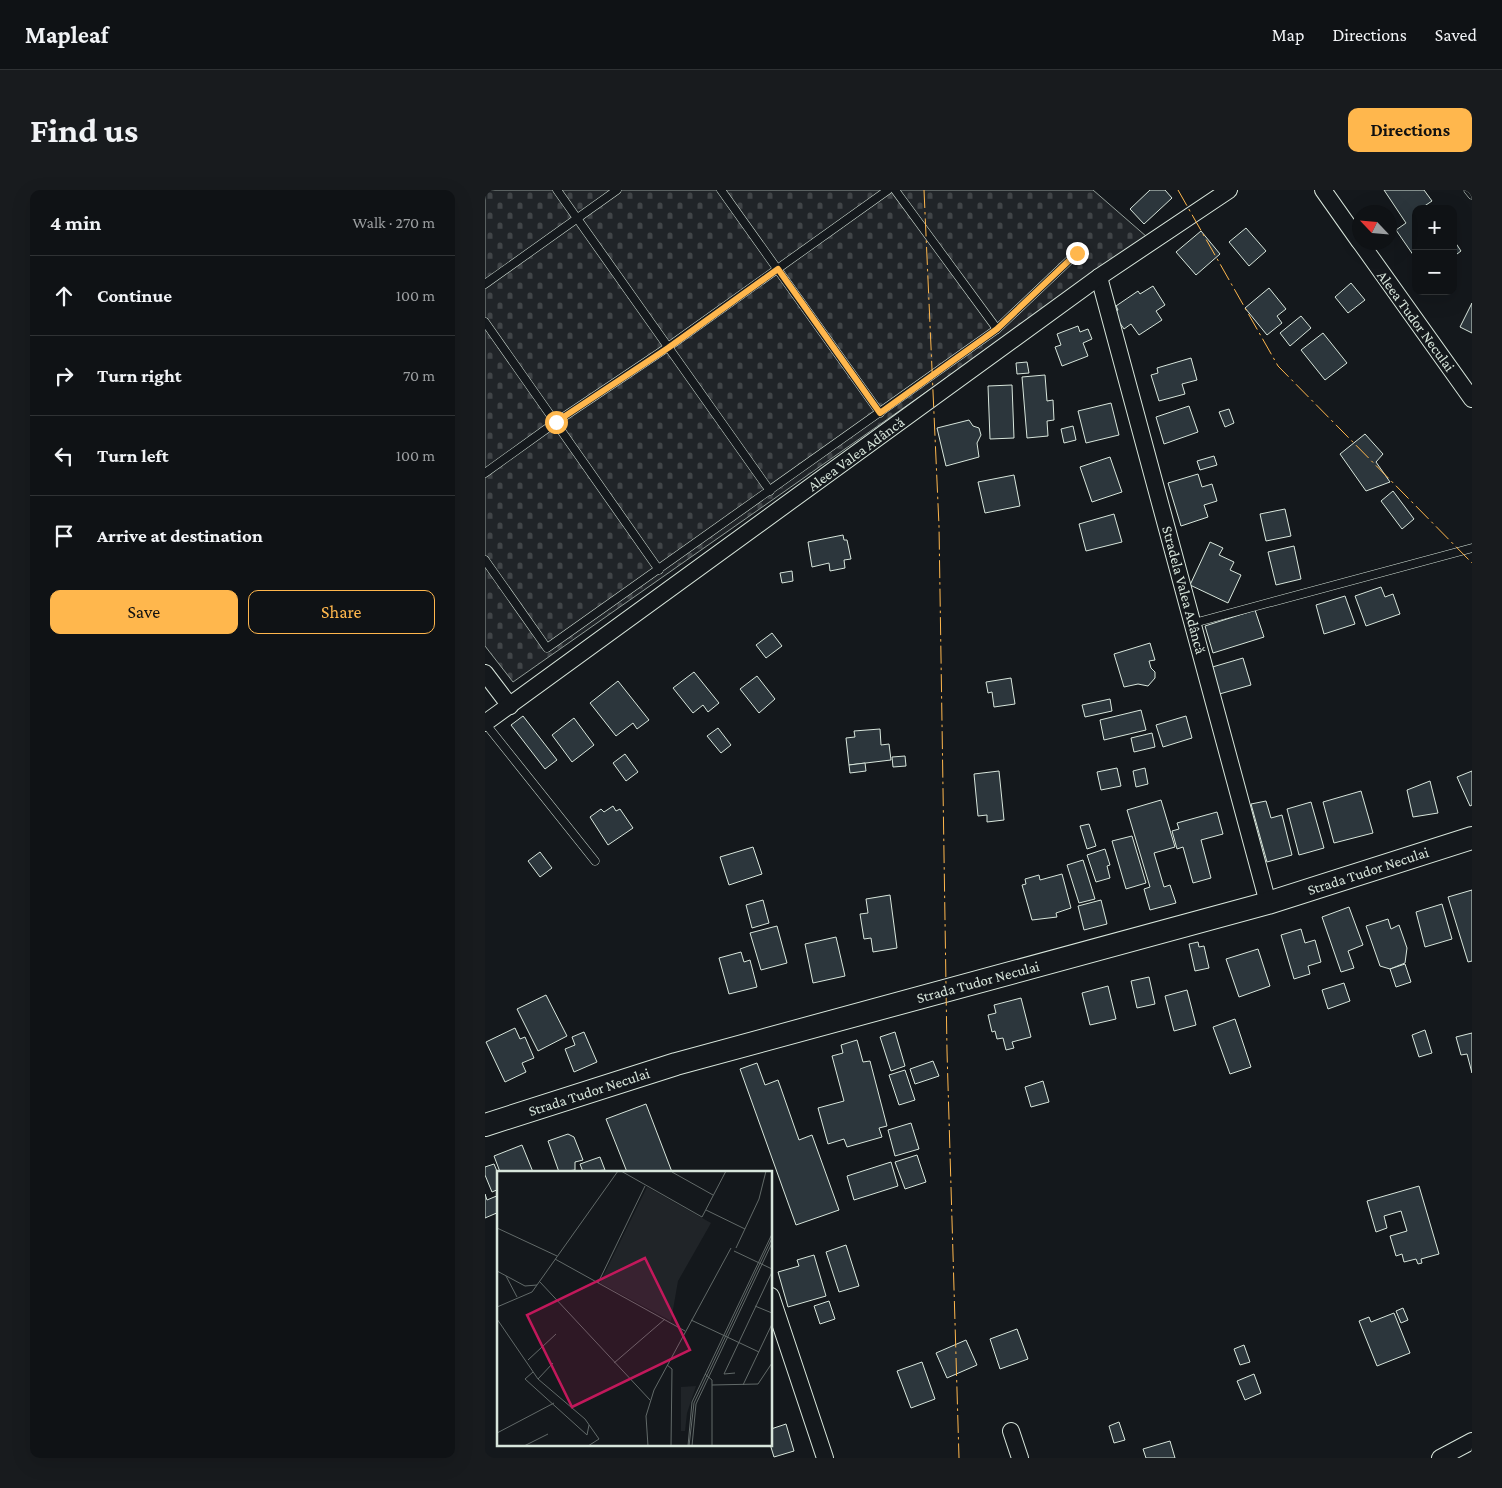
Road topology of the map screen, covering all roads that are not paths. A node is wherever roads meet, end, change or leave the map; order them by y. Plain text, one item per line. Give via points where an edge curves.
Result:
1 (557, 190) edge
2 (617, 190) edge
3 (721, 190) edge
4 (888, 190) edge
5 (895, 190) edge
6 (1229, 190) edge
7 (1323, 190) edge
8 (1468, 190) edge
9 (1472, 195) edge
10 (577, 218) junction
11 (1352, 231) edge
12 (1366, 250) edge
13 (1077, 253) dead end
14 (778, 269) junction
15 (1099, 277) junction
16 (485, 284) edge
17 (485, 322) edge
18 (997, 329) junction
19 (668, 348) junction
20 (1472, 399) edge
21 (880, 413) junction
22 (556, 422) junction
23 (485, 473) edge
24 (770, 491) junction
25 (1472, 548) edge
26 (485, 560) edge
27 (659, 570) junction
28 (1194, 623) junction
29 (485, 673) edge
30 (510, 706) junction
31 (485, 723) edge
32 (1472, 838) edge
33 (595, 861) dead end
34 (1268, 903) junction
35 (485, 1125) edge
36 (773, 1302) edge
37 (1011, 1431) dead end
38 (1472, 1441) edge
39 (825, 1458) edge
40 (1020, 1458) edge
41 (1440, 1458) edge

1 - 10 lane
2 - 10 lane
3 - 14 lane
4 - 14 lane
5 - 18 lane
6 - 15 street, Aleea Valea Adâncă
7 - 11 street, Aleea Tudor Neculai
8 - 9 lane
10 - 16 lane
10 - 19 lane
12 - 20 street, Aleea Tudor Neculai
13 - 18 lane
14 - 19 lane
14 - 21 lane
15 - 28 street, Stradela Valea Adâncă
15 - 30 street, Aleea Valea Adâncă
17 - 22 lane
18 - 21 lane
19 - 22 lane
19 - 24 lane
21 - 24 lane
22 - 23 lane
22 - 27 lane
24 - 27 lane
25 - 28 lane
26 - 27 lane via 547,648
28 - 34 street, Stradela Valea Adâncă
29 - 30 street
30 - 31 street, Aleea Valea Adâncă
31 - 33 lane
32 - 34 street, Strada Tudor Neculai
34 - 35 street, Strada Tudor Neculai via 676,1064
36 - 39 street
37 - 40 street
38 - 41 street

